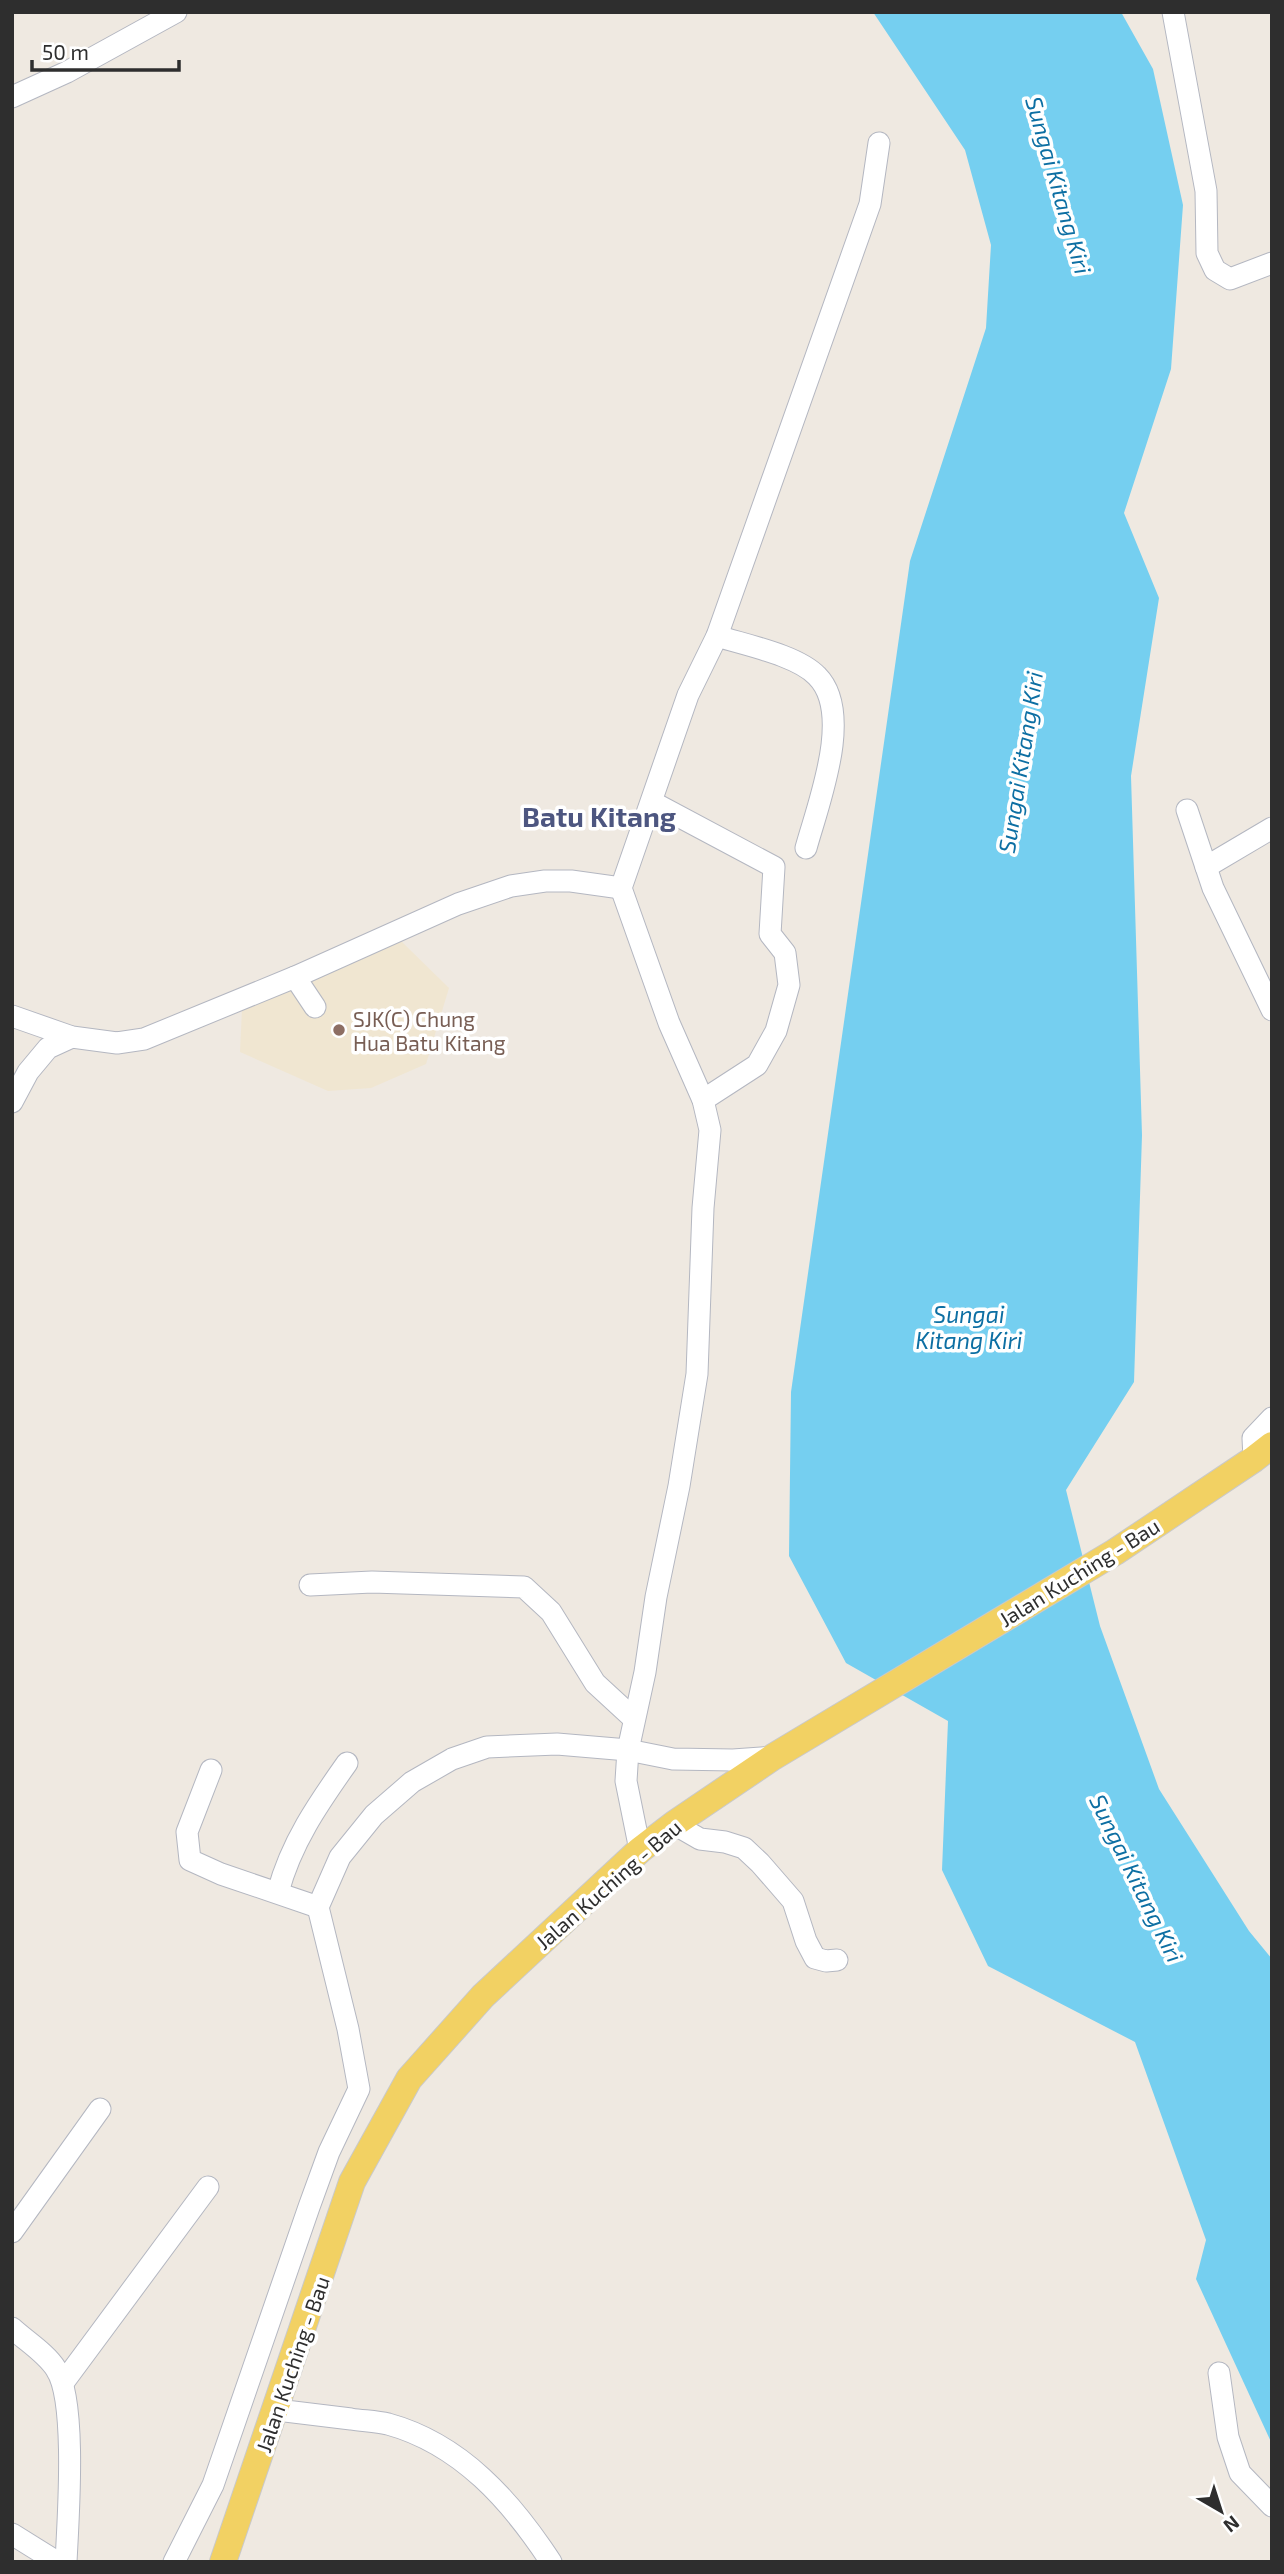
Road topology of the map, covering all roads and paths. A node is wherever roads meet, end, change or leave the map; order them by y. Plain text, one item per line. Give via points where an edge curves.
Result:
1 (176, 12) edge
2 (1173, 12) edge
3 (12, 97) edge
4 (879, 143) dead end
5 (1272, 263) edge
6 (717, 636) junction
7 (652, 802) junction
8 (1187, 810) dead end
9 (1272, 828) edge
10 (806, 848) dead end
11 (1206, 867) junction
12 (621, 888) junction
13 (295, 977) junction
14 (315, 1007) dead end
15 (1272, 1010) edge
16 (12, 1016) edge
17 (72, 1037) junction
18 (703, 1100) junction
19 (12, 1102) edge
20 (1272, 1418) edge
21 (1263, 1452) edge
22 (310, 1585) dead end
23 (633, 1718) junction
24 (628, 1750) junction
25 (773, 1757) junction
26 (347, 1763) dead end
27 (211, 1770) dead end
28 (674, 1824) junction
29 (640, 1850) junction
30 (278, 1892) junction
31 (318, 1907) junction
32 (837, 1960) dead end
33 (100, 2109) dead end
34 (208, 2187) dead end
35 (12, 2232) edge
36 (12, 2328) edge
37 (1219, 2373) dead end
38 (63, 2383) junction
39 (277, 2410) junction
40 (1272, 2506) edge
41 (12, 2534) edge
42 (57, 2562) edge
43 (66, 2562) edge
44 (174, 2562) edge
45 (223, 2562) edge
46 (551, 2562) edge

1 - 3 street
2 - 5 street via 1206,191 1207,253 1215,270 1230,279
4 - 6 street via 870,204
6 - 7 street via 688,695
6 - 10 street via 799,663 817,676 829,693 834,719 832,747
7 - 12 street
7 - 18 street via 774,867 770,934 785,953 789,985 776,1031 757,1065
8 - 11 street
9 - 11 street
11 - 15 street
12 - 13 street via 571,881 511,886 458,904
12 - 18 street via 669,1023
13 - 14 street
13 - 17 street via 144,1038 117,1043
16 - 17 street
17 - 19 street via 48,1048
18 - 23 street via 710,1130 696,1374 645,1672
20 - 21 street via 1253,1438
21 - 25 main road, Jalan Kuching - Bau via 1115,1552
22 - 23 street via 372,1582 524,1587 551,1612 595,1683
23 - 24 street
24 - 25 street via 673,1759
24 - 29 street via 626,1781
24 - 31 street via 557,1744 487,1747 452,1759 412,1782 374,1815 340,1857
25 - 28 main road, Jalan Kuching - Bau
26 - 30 street via 299,1836
27 - 30 street via 187,1832 190,1860
28 - 29 main road, Jalan Kuching - Bau
28 - 32 street via 700,1839 744,1848 793,1901 815,1958
29 - 39 main road, Jalan Kuching - Bau via 483,1996 409,2079 352,2182
30 - 31 street
31 - 44 street via 359,2089 309,2207 213,2484
33 - 35 street
34 - 38 street
36 - 38 street via 55,2367
37 - 40 street via 1228,2437 1240,2473
38 - 43 street via 69,2484
39 - 45 main road, Jalan Kuching - Bau
39 - 46 street via 387,2424 451,2452 523,2520
41 - 42 street

